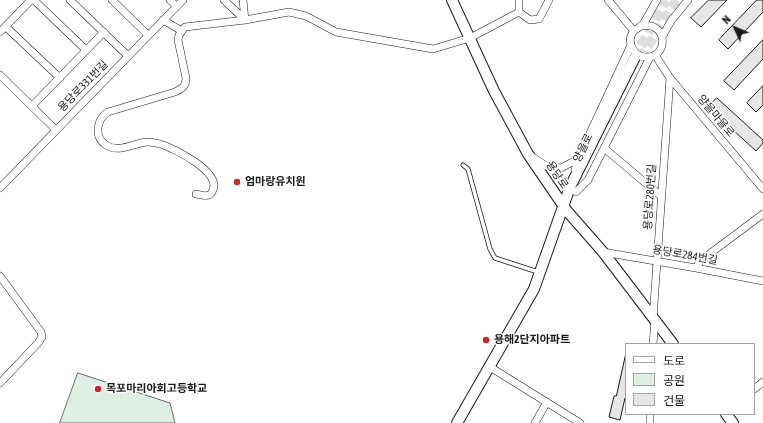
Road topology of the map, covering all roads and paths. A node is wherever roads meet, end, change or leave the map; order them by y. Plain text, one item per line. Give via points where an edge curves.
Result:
1 (33, 0) edge
2 (70, 0) edge
3 (112, 0) edge
4 (170, 0) edge
5 (183, 0) edge
6 (224, 0) edge
7 (243, 0) edge
8 (452, 0) edge
9 (519, 0) edge
10 (549, 0) edge
11 (608, 0) edge
12 (657, 0) edge
13 (688, 0) edge
14 (176, 6) junction
15 (519, 12) junction
16 (163, 20) junction
17 (244, 20) junction
18 (6, 26) junction
19 (642, 26) junction
20 (182, 31) junction
21 (634, 31) junction
22 (0, 32) edge
23 (104, 32) junction
24 (148, 35) junction
25 (662, 37) junction
26 (470, 38) junction
27 (631, 45) junction
28 (86, 50) junction
29 (128, 56) junction
30 (653, 56) junction
31 (637, 58) tunnel mouth
32 (0, 75) edge
33 (60, 78) junction
34 (670, 78) junction
35 (32, 106) junction
36 (56, 130) junction
37 (604, 148) junction
38 (528, 154) junction
39 (578, 159) junction
40 (463, 165) dead end
41 (0, 188) edge
42 (763, 189) edge
43 (573, 190) junction
44 (196, 194) dead end
45 (661, 196) junction
46 (565, 208) junction
47 (763, 214) edge
48 (603, 252) junction
49 (658, 261) junction
50 (696, 268) junction
51 (540, 273) junction
52 (0, 276) edge
53 (763, 281) edge
54 (654, 319) junction
55 (653, 343) edge
56 (673, 343) edge
57 (490, 367) junction
58 (763, 382) edge
59 (0, 383) edge
60 (755, 388) edge
61 (547, 402) junction
62 (727, 415) edge
63 (457, 423) edge
64 (535, 423) edge
65 (580, 423) edge
66 (733, 423) edge

1 - 18 street
1 - 28 street
2 - 23 street
3 - 24 street
4 - 14 street
5 - 14 street, 용당로331번길
6 - 17 street
7 - 17 street
8 - 26 street, 용당로
9 - 15 street
10 - 15 street via 539,19 530,20
11 - 21 street
12 - 19 street
13 - 25 street via 671,20
14 - 16 street, 용당로331번길
15 - 26 street
16 - 20 street
16 - 24 street, 용당로331번길
17 - 20 street via 185,27
17 - 26 street via 289,12 306,16 336,32 433,49
18 - 22 street
18 - 33 street
19 - 21 street
19 - 25 street via 658,29
20 - 44 street via 178,40 186,78 183,88 108,112 102,118 98,132 100,139 110,148 154,142 186,156 210,175 214,184 210,195
21 - 27 street
23 - 28 street
23 - 29 street
24 - 29 street, 용당로331번길
25 - 30 street via 662,45
26 - 38 street, 용당로 via 494,91
27 - 30 street via 636,54
27 - 39 street
28 - 33 street
29 - 36 street, 용당로331번길
30 - 34 street, 양을마을로
30 - 37 street
31 - 43 street, 양을로
32 - 35 street
33 - 35 street
34 - 42 street, 양을마을로
34 - 45 street, 용당로280번길
35 - 36 street
36 - 41 street, 용당로331번길
37 - 43 street via 588,180
37 - 45 street
38 - 39 street via 546,166 561,168
38 - 46 street, 용당로
39 - 43 street
40 - 51 lane via 468,169 490,249 495,258
43 - 46 street, 양을로
45 - 49 street, 용당로280번길
46 - 48 street, 용당로
46 - 51 street, 양을로
47 - 50 street via 700,261
48 - 49 street, 용당로284번길
48 - 54 street, 용당로
49 - 50 street, 용당로284번길
49 - 54 street, 용당로280번길
50 - 53 street, 용당로284번길
51 - 57 street, 양을로 via 534,289
52 - 59 street via 41,332 42,337
54 - 55 street, 용당로280번길
54 - 56 street, 용당로
57 - 61 street
57 - 63 street, 양을로
58 - 60 street
61 - 64 street
61 - 65 street
62 - 66 street

